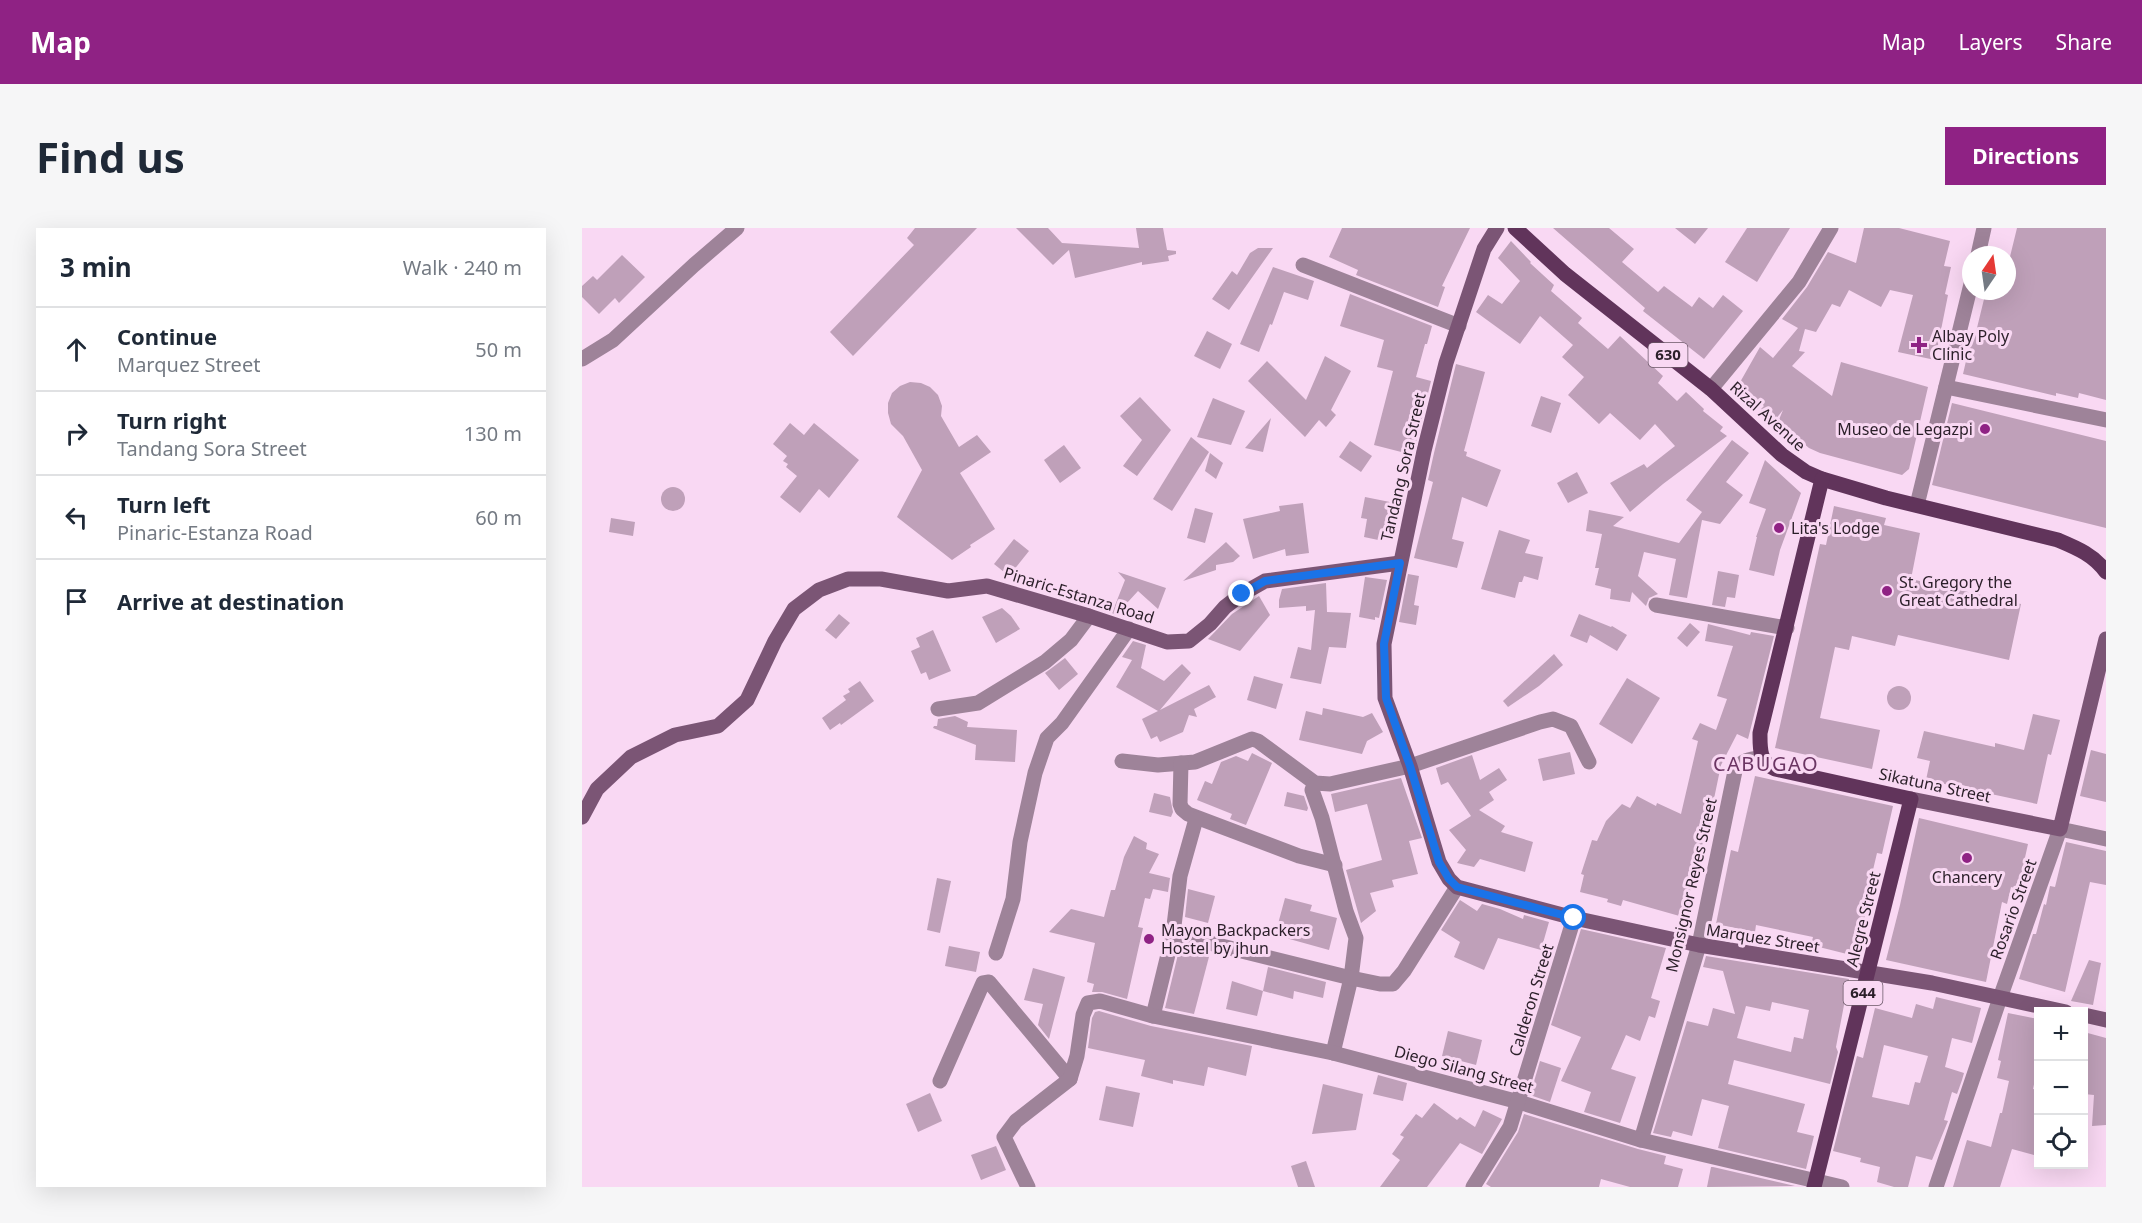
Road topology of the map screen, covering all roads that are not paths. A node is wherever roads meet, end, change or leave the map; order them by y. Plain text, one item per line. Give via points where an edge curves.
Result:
1 (737, 228) edge
2 (1497, 228) edge
3 (1515, 228) edge
4 (1831, 228) edge
5 (1984, 228) edge
6 (1980, 246) edge
7 (1303, 265) dead end
8 (1967, 300) edge
9 (1459, 326) junction
10 (582, 359) edge
11 (1946, 387) junction
12 (1711, 389) junction
13 (2106, 420) edge
14 (1822, 479) junction
15 (1917, 505) junction
16 (1400, 563) junction
17 (2106, 572) edge
18 (1656, 605) dead end
19 (1089, 616) junction
20 (1786, 628) junction
21 (1129, 629) junction
22 (2106, 639) edge
23 (938, 709) dead end
24 (1761, 758) junction
25 (1122, 760) dead end
26 (1589, 762) dead end
27 (1180, 763) junction
28 (1410, 766) junction
29 (1315, 783) junction
30 (1911, 799) junction
31 (582, 816) edge
32 (1196, 819) junction
33 (2060, 830) junction
34 (2106, 838) edge
35 (1335, 865) junction
36 (1457, 887) junction
37 (1574, 918) junction
38 (1173, 934) junction
39 (1699, 945) junction
40 (996, 953) dead end
41 (1868, 973) junction
42 (1351, 978) junction
43 (2000, 998) junction
44 (2046, 1007) edge
45 (1153, 1016) junction
46 (2088, 1016) edge
47 (2106, 1020) edge
48 (1334, 1053) junction
49 (1070, 1079) junction
50 (940, 1081) dead end
51 (1519, 1102) junction
52 (1641, 1140) junction
53 (1815, 1184) edge
54 (1028, 1187) edge
55 (1473, 1187) edge
56 (1842, 1187) edge
57 (1936, 1187) edge

1 - 10 street via 614,340
2 - 9 street, Tandang Sora Street via 1484,249
3 - 12 main road, Rizal Avenue / 630 via 1565,274
4 - 12 street via 1799,282
5 - 6 street
7 - 9 street
8 - 11 street
9 - 16 street, Tandang Sora Street via 1424,451
11 - 13 street
11 - 15 street
12 - 14 main road, Rizal Avenue / 630 via 1782,455
14 - 15 main road, Rizal Avenue / 630
14 - 20 main road
15 - 17 main road, Rizal Avenue / 630 via 2058,540 2093,558
16 - 21 street, Pinaric-Estanza Road via 1265,581 1242,594 1189,641 1167,642
16 - 28 street, Tandang Sora Street via 1384,644 1386,698
18 - 20 street
19 - 21 street, Pinaric-Estanza Road
19 - 23 street via 1071,640 1045,662 978,703
19 - 31 street, Pinaric-Estanza Road via 987,586 948,591 880,579 848,579 819,590 794,609 747,700 718,726 675,735 631,757 597,789
20 - 24 main road via 1760,733
21 - 40 street via 1047,738 1020,842 1013,899
22 - 33 street, Rosario Street
24 - 30 main road, Sikatuna Street via 1774,769
24 - 39 street, Monsignor Reyes Street via 1745,760 1735,771
25 - 27 street via 1158,765
26 - 28 street via 1571,726 1553,719
27 - 29 street via 1195,762 1252,739
27 - 32 street via 1180,804
28 - 29 street via 1330,784
28 - 36 street, Tandang Sora Street via 1439,862
29 - 35 street via 1312,790
30 - 33 street, Sikatuna Street
30 - 41 main road, Alegre Street / 644
32 - 35 street
32 - 38 street via 1180,876
33 - 34 street, Sikatuna Street
33 - 43 street, Rosario Street
35 - 42 street via 1356,938
36 - 37 street, Marquez Street
36 - 42 street via 1393,984
37 - 39 street, Marquez Street
37 - 51 street, Calderon Street
38 - 42 street
38 - 45 street
39 - 41 street, Marquez Street
39 - 52 street, Monsignor Reyes Street
41 - 43 street, Marquez Street
41 - 53 main road, Alegre Street / 644
42 - 48 street
43 - 44 street, Marquez Street
43 - 57 street, Rosario Street
45 - 48 street, Diego Silang Street
45 - 49 street, Diego Silang Street via 1100,1001 1088,1003
46 - 47 street
48 - 51 street, Diego Silang Street
49 - 50 street via 988,982 983,983
49 - 54 street via 1016,1121 1004,1137
51 - 52 street, Diego Silang Street
51 - 55 street, Calderon Street via 1510,1127
52 - 53 street, Diego Silang Street
53 - 56 street, Diego Silang Street

